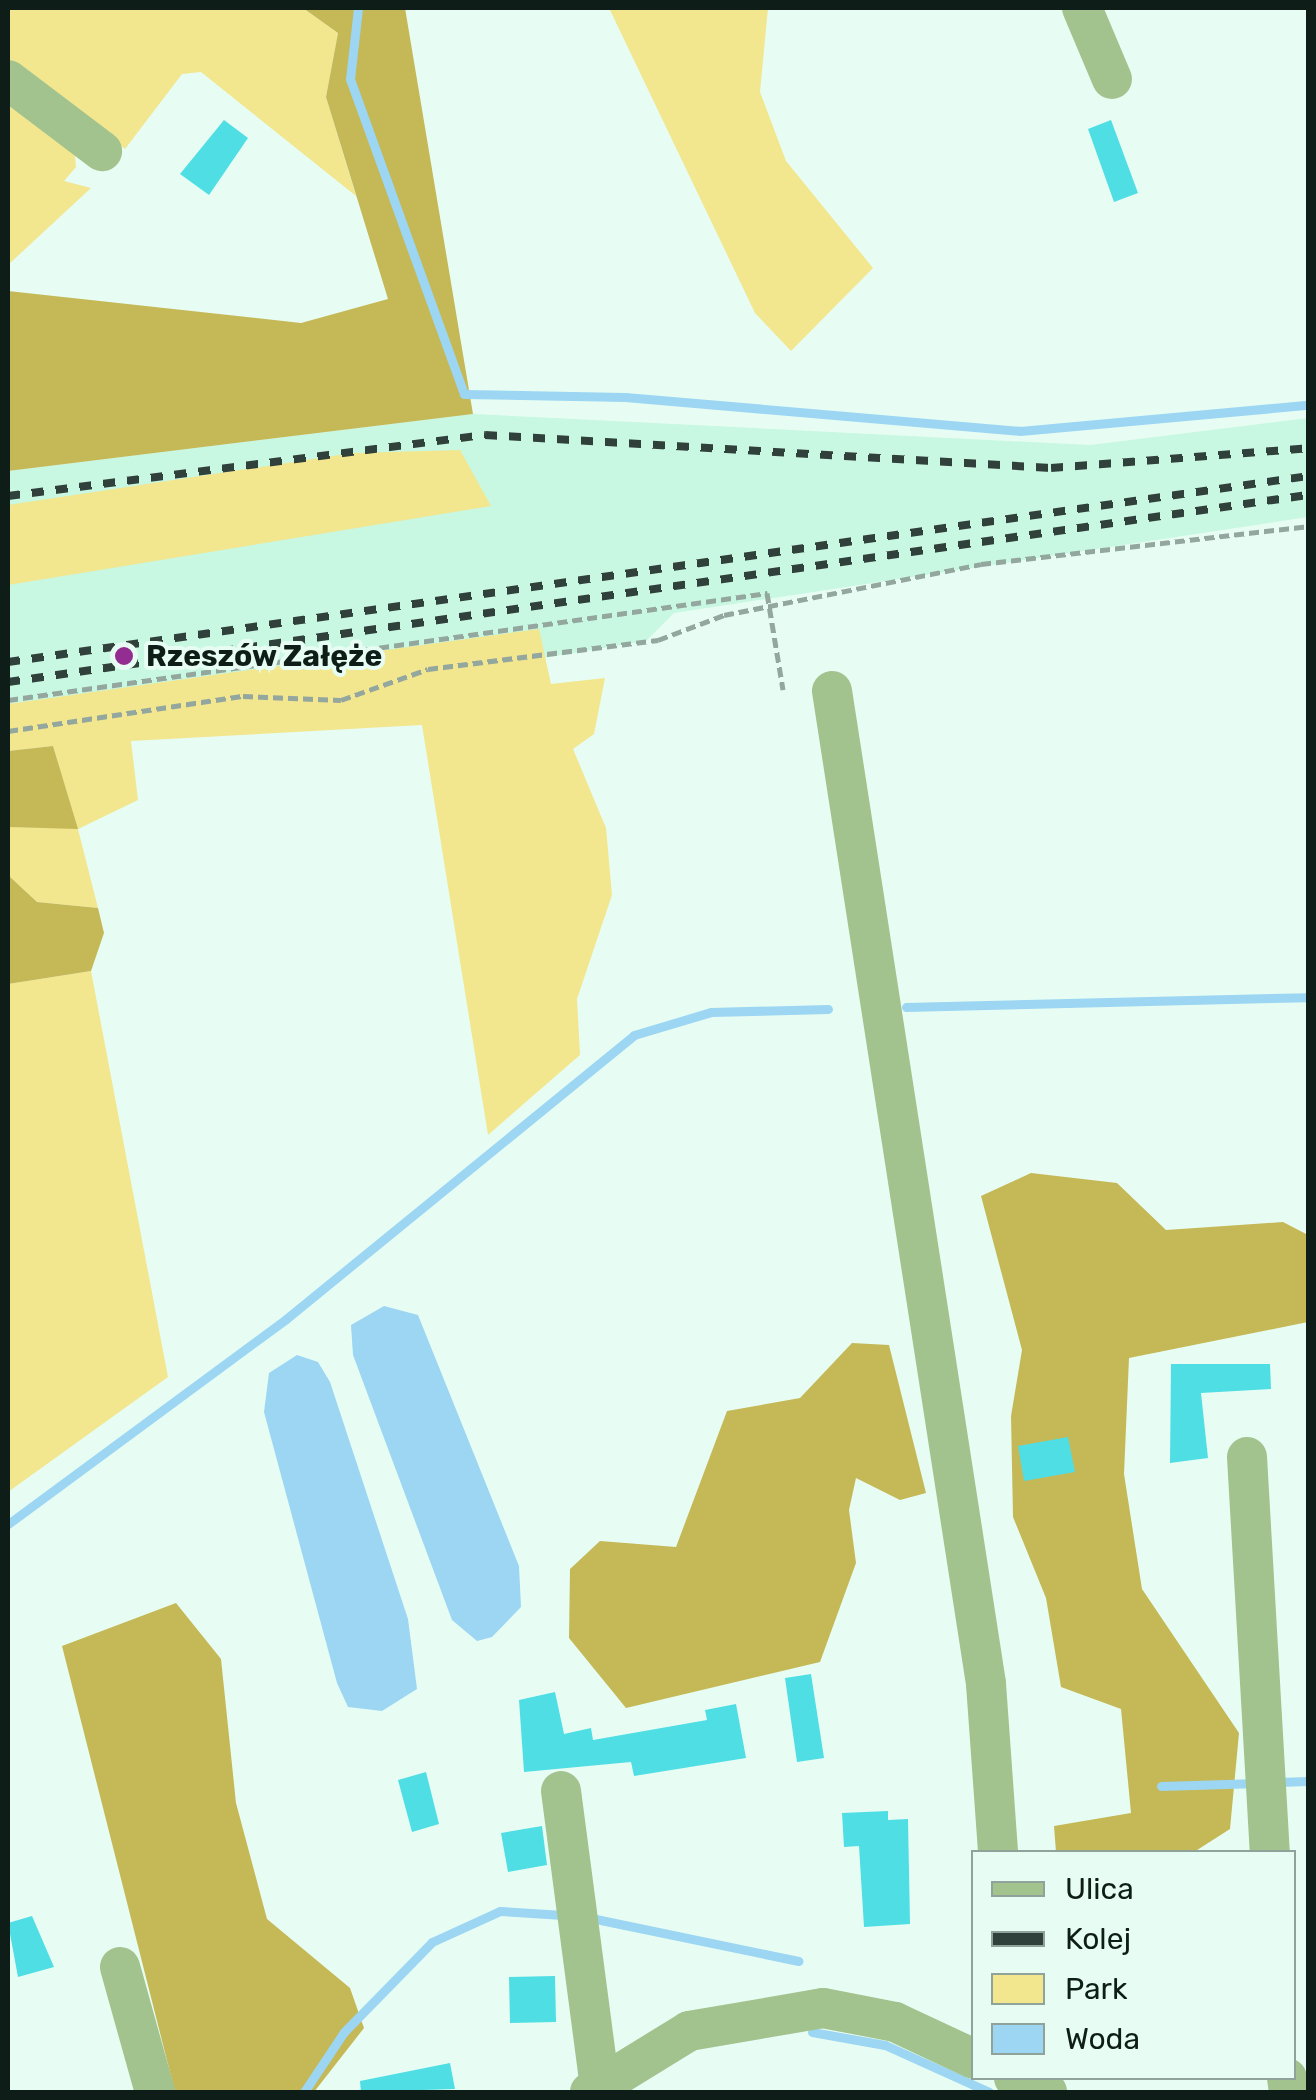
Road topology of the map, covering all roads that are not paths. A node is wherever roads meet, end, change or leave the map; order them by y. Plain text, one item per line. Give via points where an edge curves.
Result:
1 (1082, 8) edge
2 (1112, 79) dead end
3 (8, 80) edge
4 (102, 151) dead end
5 (832, 690) dead end
6 (1247, 1457) dead end
7 (561, 1791) dead end
8 (998, 1850) edge
9 (1270, 1850) edge
10 (120, 1966) dead end
11 (971, 2057) edge
12 (1019, 2080) edge
13 (595, 2089) edge
14 (155, 2092) edge
15 (1047, 2092) edge

1 - 2 street
3 - 4 street
5 - 8 street via 986,1684
6 - 9 street
7 - 13 street
10 - 14 street
11 - 13 street via 896,2022 824,2008 689,2031
12 - 15 street

